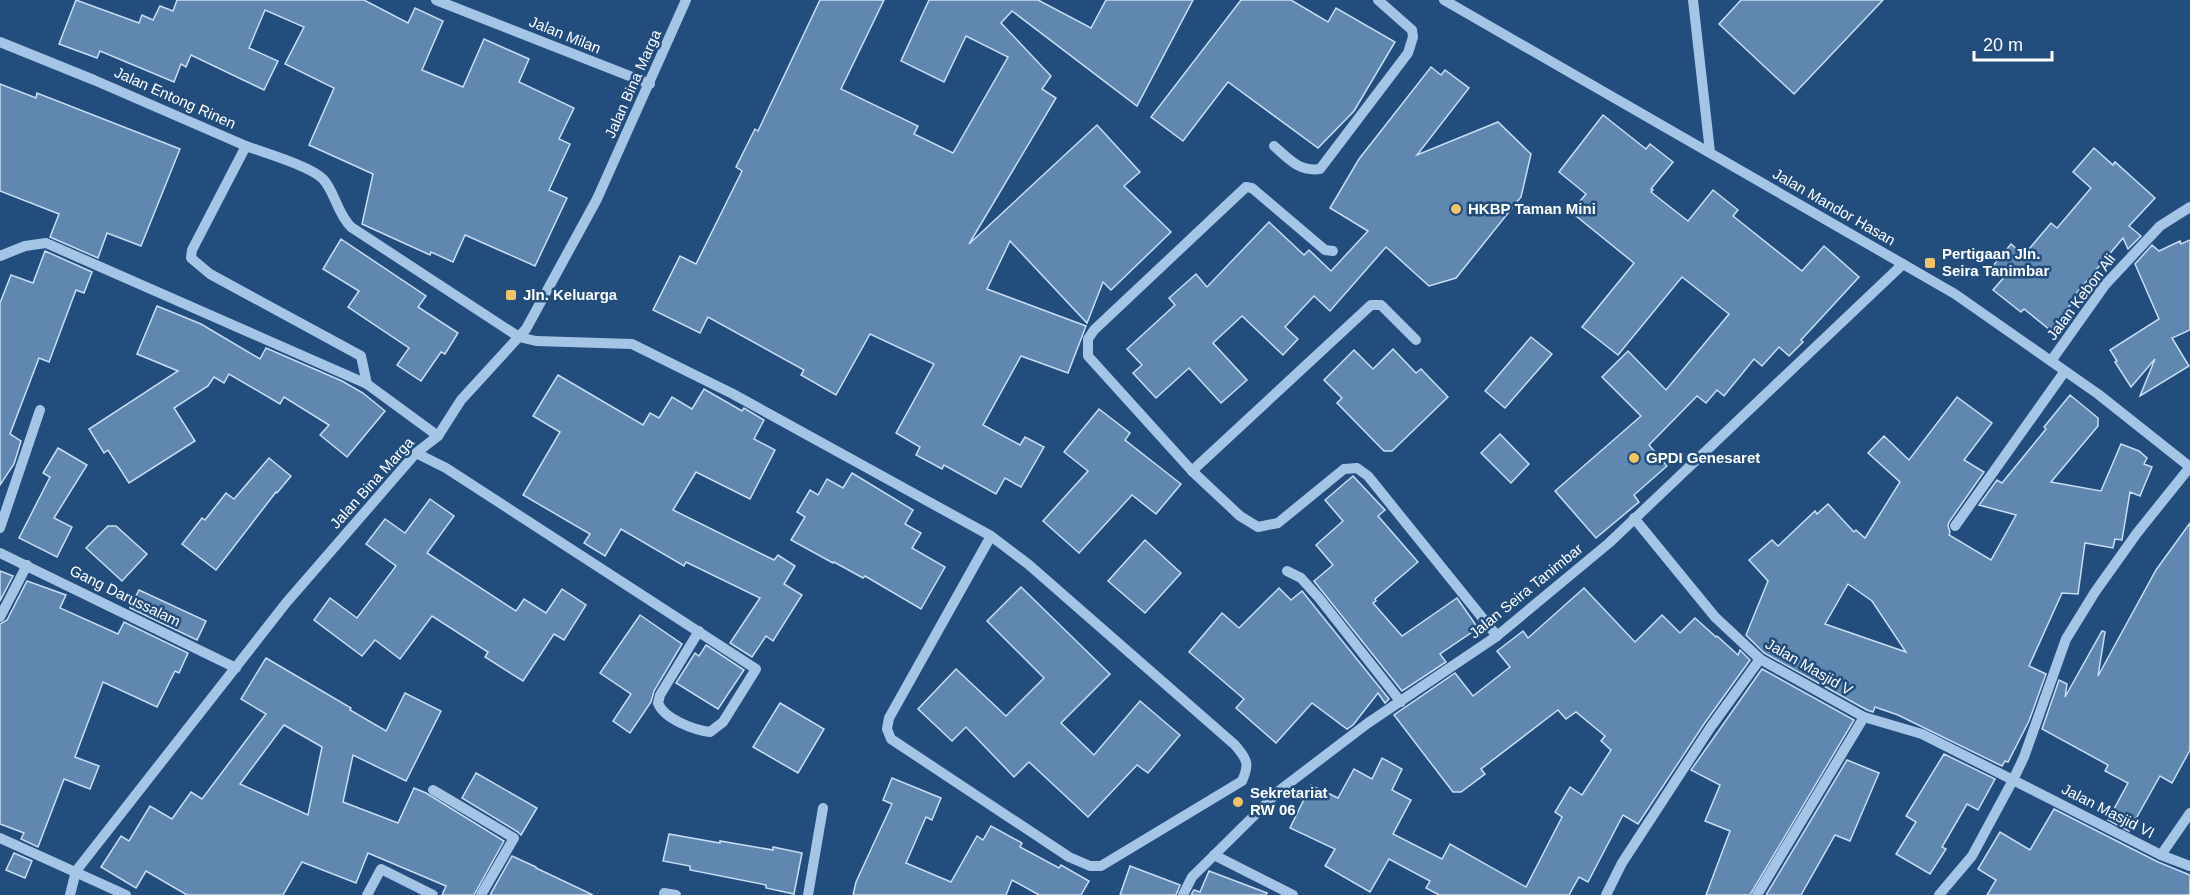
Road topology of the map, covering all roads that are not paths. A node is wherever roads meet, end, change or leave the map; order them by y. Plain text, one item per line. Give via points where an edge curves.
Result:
1 (436, 0) edge
2 (686, 0) edge
3 (1378, 0) edge
4 (1444, 0) edge
5 (1693, 0) edge
6 (0, 42) edge
7 (650, 84) junction
8 (246, 146) junction
9 (1274, 146) dead end
10 (1710, 152) junction
11 (2190, 207) edge
12 (1333, 251) dead end
13 (0, 256) edge
14 (1903, 264) junction
15 (519, 337) junction
16 (1416, 340) dead end
17 (2051, 361) junction
18 (2065, 371) junction
19 (367, 384) junction
20 (40, 410) dead end
21 (438, 436) junction
22 (416, 453) junction
23 (2190, 467) edge
24 (1192, 471) junction
25 (1634, 518) junction
26 (1955, 526) dead end
27 (0, 528) edge
28 (992, 536) junction
29 (0, 553) edge
30 (27, 565) junction
31 (1287, 571) dead end
32 (0, 617) edge
33 (699, 631) junction
34 (1497, 636) junction
35 (1760, 659) junction
36 (236, 668) junction
37 (1401, 702) junction
38 (1864, 717) junction
39 (2013, 780) junction
40 (433, 790) dead end
41 (823, 808) dead end
42 (2190, 813) edge
43 (0, 837) edge
44 (1214, 855) junction
45 (2161, 855) junction
46 (2190, 866) edge
47 (76, 871) junction
48 (664, 893) dead end
49 (70, 895) edge
50 (126, 895) edge
51 (367, 895) edge
52 (433, 895) edge
53 (481, 895) edge
54 (676, 895) edge
55 (808, 895) edge
56 (1183, 895) edge
57 (1293, 895) edge
58 (1606, 895) edge
59 (1757, 895) edge
60 (1939, 895) edge

1 - 7 street, Jalan Milan
2 - 7 street, Jalan Bina Marga
3 - 9 street via 1412,30 1408,52 1320,168 1299,168
4 - 10 street, Jalan Mandor Hasan
5 - 10 street
6 - 8 street, Jalan Entong Rinen
7 - 15 street, Jalan Bina Marga via 597,199
8 - 15 street via 313,172 324,180 351,227
8 - 19 street, Jalan Entong Rinen via 191,258 210,274 361,356
10 - 14 street, Jalan Mandor Hasan
11 - 17 street, Jalan Kebon Ali via 2160,226 2105,285
12 - 24 street via 1325,250 1246,187 1090,334 1090,360
13 - 19 street via 46,243
14 - 17 street, Jalan Mandor Hasan via 1955,294
14 - 25 street, Jalan Seira Tanimbar
15 - 21 street, Jalan Bina Marga via 461,400
15 - 28 street via 632,344
16 - 24 street via 1381,305 1374,303
17 - 18 street, Jalan Mandor Hasan
18 - 23 street, Jalan Mandor Hasan
18 - 26 street
19 - 21 street
20 - 27 street
21 - 22 street, Jalan Bina Marga
22 - 33 street via 446,468
22 - 36 street, Jalan Bina Marga via 286,603
23 - 39 street via 2137,532 2066,639
24 - 34 street via 1240,516 1258,527 1278,523 1344,469 1357,468 1368,476
25 - 34 street, Jalan Seira Tanimbar
25 - 35 street, Jalan Masjid V via 1715,617
28 - 28 street via 889,718 887,729 891,739 1069,857 1090,866 1101,867 1242,781 1247,770 1246,758 1236,746
29 - 30 street, Gang Darussalam
30 - 32 street
30 - 36 street, Gang Darussalam
31 - 37 street via 1301,578 1319,598
33 - 33 street via 658,703 660,710 695,730 710,732 723,722 756,669
34 - 37 street, Jalan Seira Tanimbar
35 - 38 street, Jalan Masjid V
35 - 58 street via 1710,728 1622,863
36 - 47 street, Jalan Bina Marga
37 - 44 street, Jalan Seira Tanimbar via 1280,790
38 - 39 street, Jalan Masjid V via 1922,734
38 - 59 street
39 - 45 street, Jalan Masjid VI
39 - 60 street via 1972,856
40 - 53 street via 514,838
41 - 55 street
42 - 45 street
43 - 47 street
44 - 56 street, Jalan Seira Tanimbar via 1192,877
44 - 57 street
45 - 46 street, Jalan Masjid VI
47 - 49 street, Jalan Bina Marga
47 - 50 street
48 - 54 street
51 - 52 street via 381,869

